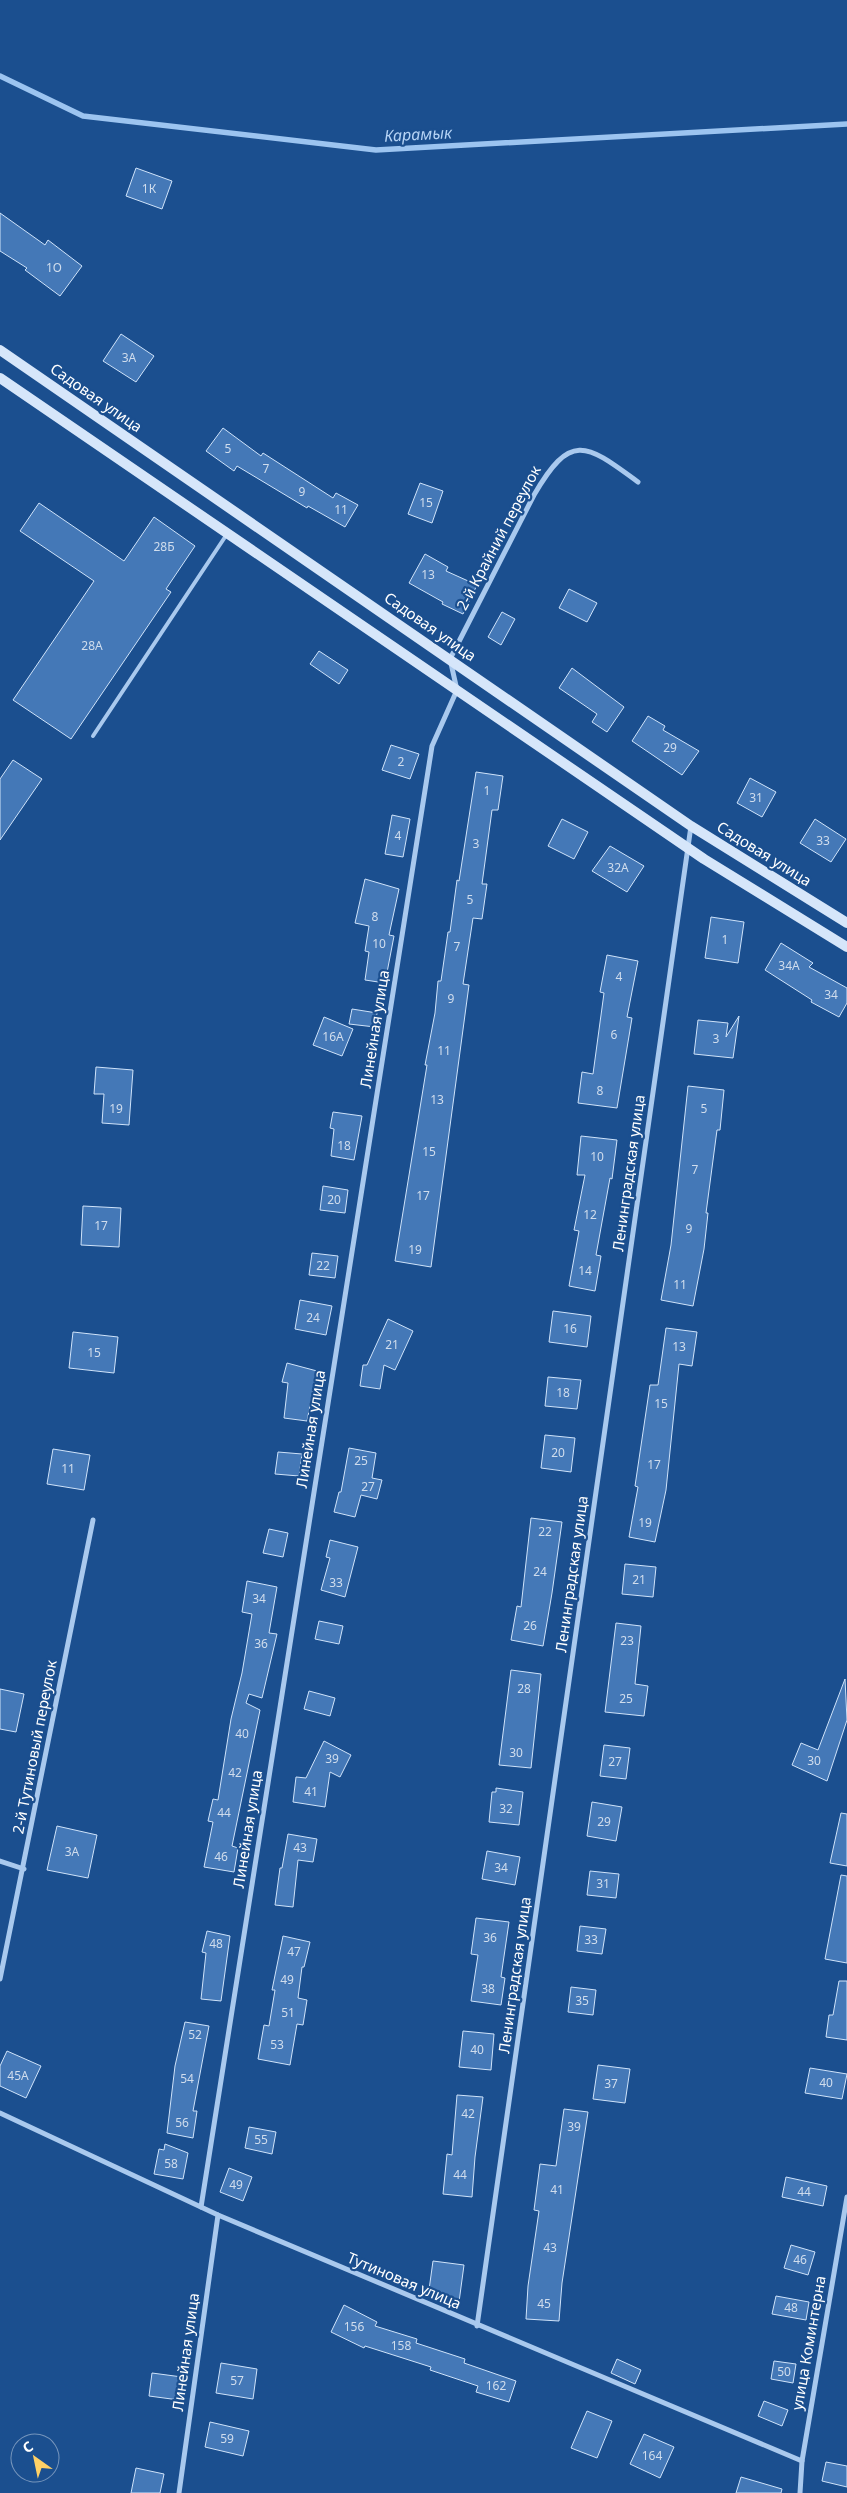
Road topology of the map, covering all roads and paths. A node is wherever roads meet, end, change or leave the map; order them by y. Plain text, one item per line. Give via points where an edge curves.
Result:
1 (0, 350) edge
2 (0, 378) edge
3 (638, 482) dead end
4 (228, 532) junction
5 (450, 659) junction
6 (457, 690) junction
7 (93, 736) dead end
8 (690, 826) junction
9 (688, 848) junction
10 (847, 923) edge
11 (847, 947) edge
12 (93, 1520) dead end
13 (0, 1861) edge
14 (24, 1869) junction
15 (0, 1979) edge
16 (0, 2114) edge
17 (847, 2197) edge
18 (201, 2207) junction
19 (218, 2215) junction
20 (477, 2326) junction
21 (802, 2461) junction
22 (802, 2492) edge
23 (180, 2493) edge

1 - 5 street, Садовая улица
2 - 4 street
3 - 5 street, 2-й Крайний переулок via 590,450 572,450 561,457 534,495
4 - 6 street
4 - 7 lane
5 - 6 street
5 - 8 street, Садовая улица
6 - 9 street
6 - 18 street, Линейная улица via 432,746
8 - 9 street, Ленинградская улица
8 - 10 street, Садовая улица
9 - 11 street
9 - 20 street, Ленинградская улица
12 - 14 street, 2-й Тутиновый переулок
13 - 14 street
14 - 15 street, 2-й Тутиновый переулок
16 - 18 street, Тутиновая улица
17 - 21 street, улица Коминтерна
18 - 19 street, Тутиновая улица
19 - 20 street, Тутиновая улица
19 - 23 street, Линейная улица
20 - 21 street, Тутиновая улица
21 - 22 street, улица Коминтерна

